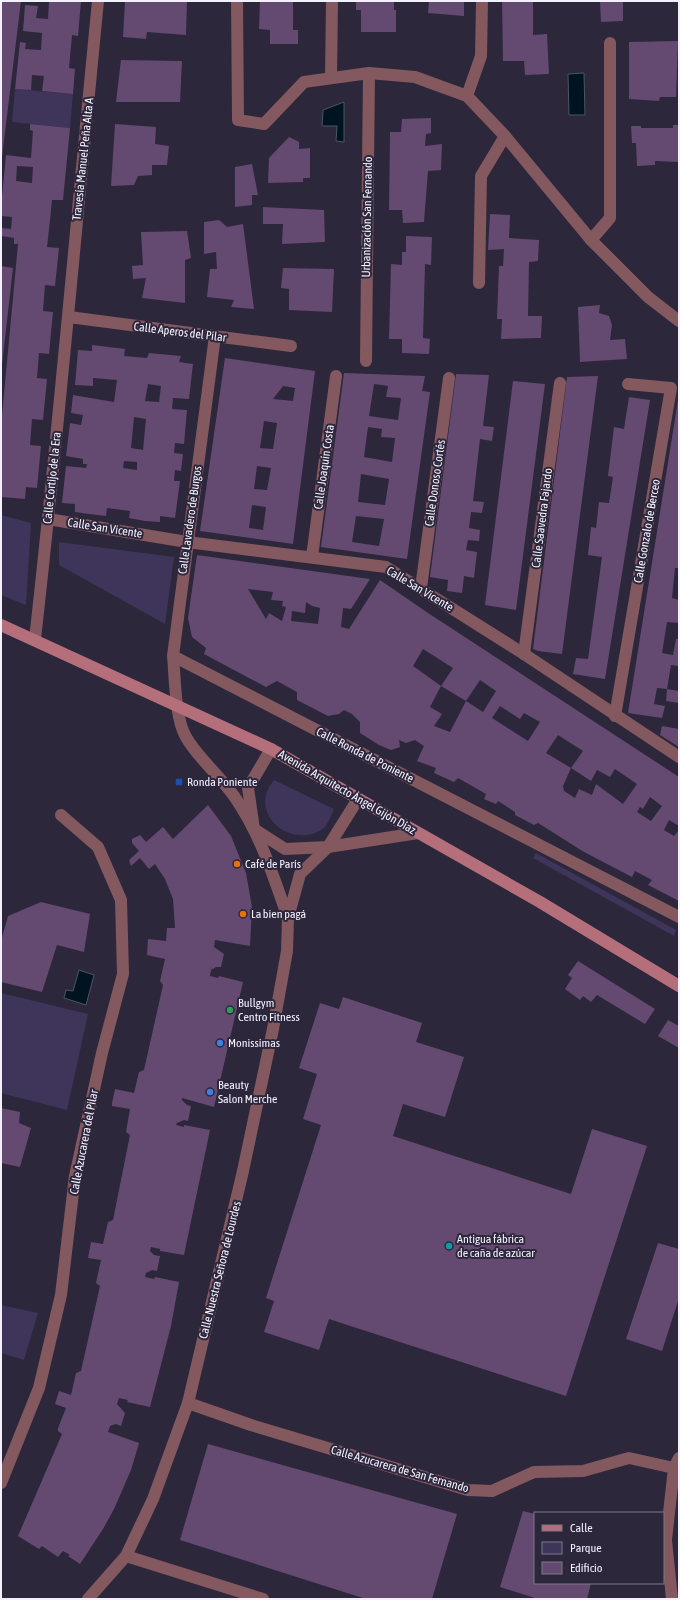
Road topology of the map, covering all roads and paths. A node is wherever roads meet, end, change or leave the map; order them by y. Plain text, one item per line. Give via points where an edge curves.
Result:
1 (98, 1) edge
2 (237, 1) edge
3 (332, 1) edge
4 (482, 1) edge
5 (610, 43) dead end
6 (369, 73) junction
7 (331, 78) junction
8 (467, 96) junction
9 (505, 136) junction
10 (591, 240) junction
11 (479, 283) dead end
12 (69, 317) junction
13 (679, 321) edge
14 (215, 336) junction
15 (291, 346) dead end
16 (366, 361) dead end
17 (336, 376) dead end
18 (449, 378) dead end
19 (560, 383) dead end
20 (628, 384) dead end
21 (48, 519) junction
22 (187, 542) junction
23 (312, 557) junction
24 (421, 588) junction
25 (1, 625) edge
26 (34, 639) junction
27 (524, 654) junction
28 (173, 656) junction
29 (177, 705) junction
30 (615, 716) junction
31 (271, 749) junction
32 (679, 757) edge
33 (358, 799) junction
34 (61, 815) dead end
35 (254, 829) junction
36 (418, 833) junction
37 (328, 847) junction
38 (679, 917) edge
39 (288, 918) junction
40 (679, 986) edge
41 (188, 1403) junction
42 (676, 1463) edge
43 (1, 1483) edge
44 (126, 1556) junction
45 (88, 1599) edge
46 (262, 1599) edge
47 (672, 1599) edge

1 - 12 street, Travesía Manuel Peña Alta A
2 - 7 street via 238,120 264,124 304,82
3 - 7 street
4 - 8 street via 481,56
5 - 10 street via 610,218
6 - 7 street
6 - 8 street via 415,77
6 - 16 street, Urbanización San Fernando
8 - 9 street
9 - 10 street
9 - 11 street via 481,176
10 - 13 street via 648,297
12 - 14 street, Calle Aperos del Pilar
12 - 21 street, Calle Cortijo de la Era
14 - 15 street, Calle Aperos del Pilar
14 - 22 street, Calle Lavadero de Burgos
17 - 23 street, Calle Joaquín Costa
18 - 24 street, Calle Donoso Cortés
19 - 27 street, Calle Saavedra Fajardo
20 - 30 street, Calle Gonzalo de Berceo via 671,388
21 - 22 street, Calle San Vicente
21 - 26 street, Calle Cortijo de la Era
22 - 23 street, Calle San Vicente
22 - 28 street, Calle Lavadero de Burgos
23 - 24 street, Calle San Vicente via 386,567
24 - 27 street, Calle San Vicente
25 - 26 main road, Avenida Arquitecto Ángel Gijón Díaz
26 - 29 main road, Avenida Arquitecto Ángel Gijón Díaz
27 - 30 street, Calle San Vicente
28 - 29 street, Calle Lavadero de Burgos
28 - 38 street, Calle Ronda de Poniente
29 - 31 main road, Avenida Arquitecto Ángel Gijón Díaz
29 - 35 street, Calle Nuestra Señora de Lourdes via 185,736 234,795
30 - 32 street, Calle San Vicente
31 - 33 main road, Avenida Arquitecto Ángel Gijón Díaz
31 - 35 street via 248,788
33 - 36 main road, Avenida Arquitecto Ángel Gijón Díaz
33 - 37 street, Calle Nuestra Señora de Lourdes
34 - 43 street, Calle Azucarera del Pilar via 98,847 121,900 123,974 102,1053 75,1176 61,1295 39,1388
35 - 37 street via 285,850
35 - 39 street, Calle Nuestra Señora de Lourdes via 269,861
36 - 37 street
36 - 40 main road, Avenida Arquitecto Ángel Gijón Díaz via 540,902
37 - 39 street, Calle Nuestra Señora de Lourdes via 300,874
39 - 41 street, Calle Nuestra Señora de Lourdes via 287,951 273,1029 243,1171
41 - 42 street, Calle Azucarera de San Fernando via 251,1425 468,1490 492,1491 534,1472 583,1471 629,1458
41 - 44 street, Calle Nuestra Señora de Lourdes via 153,1499
42 - 47 street via 666,1540
44 - 45 street, Calle Nuestra Señora de Lourdes
44 - 46 street

